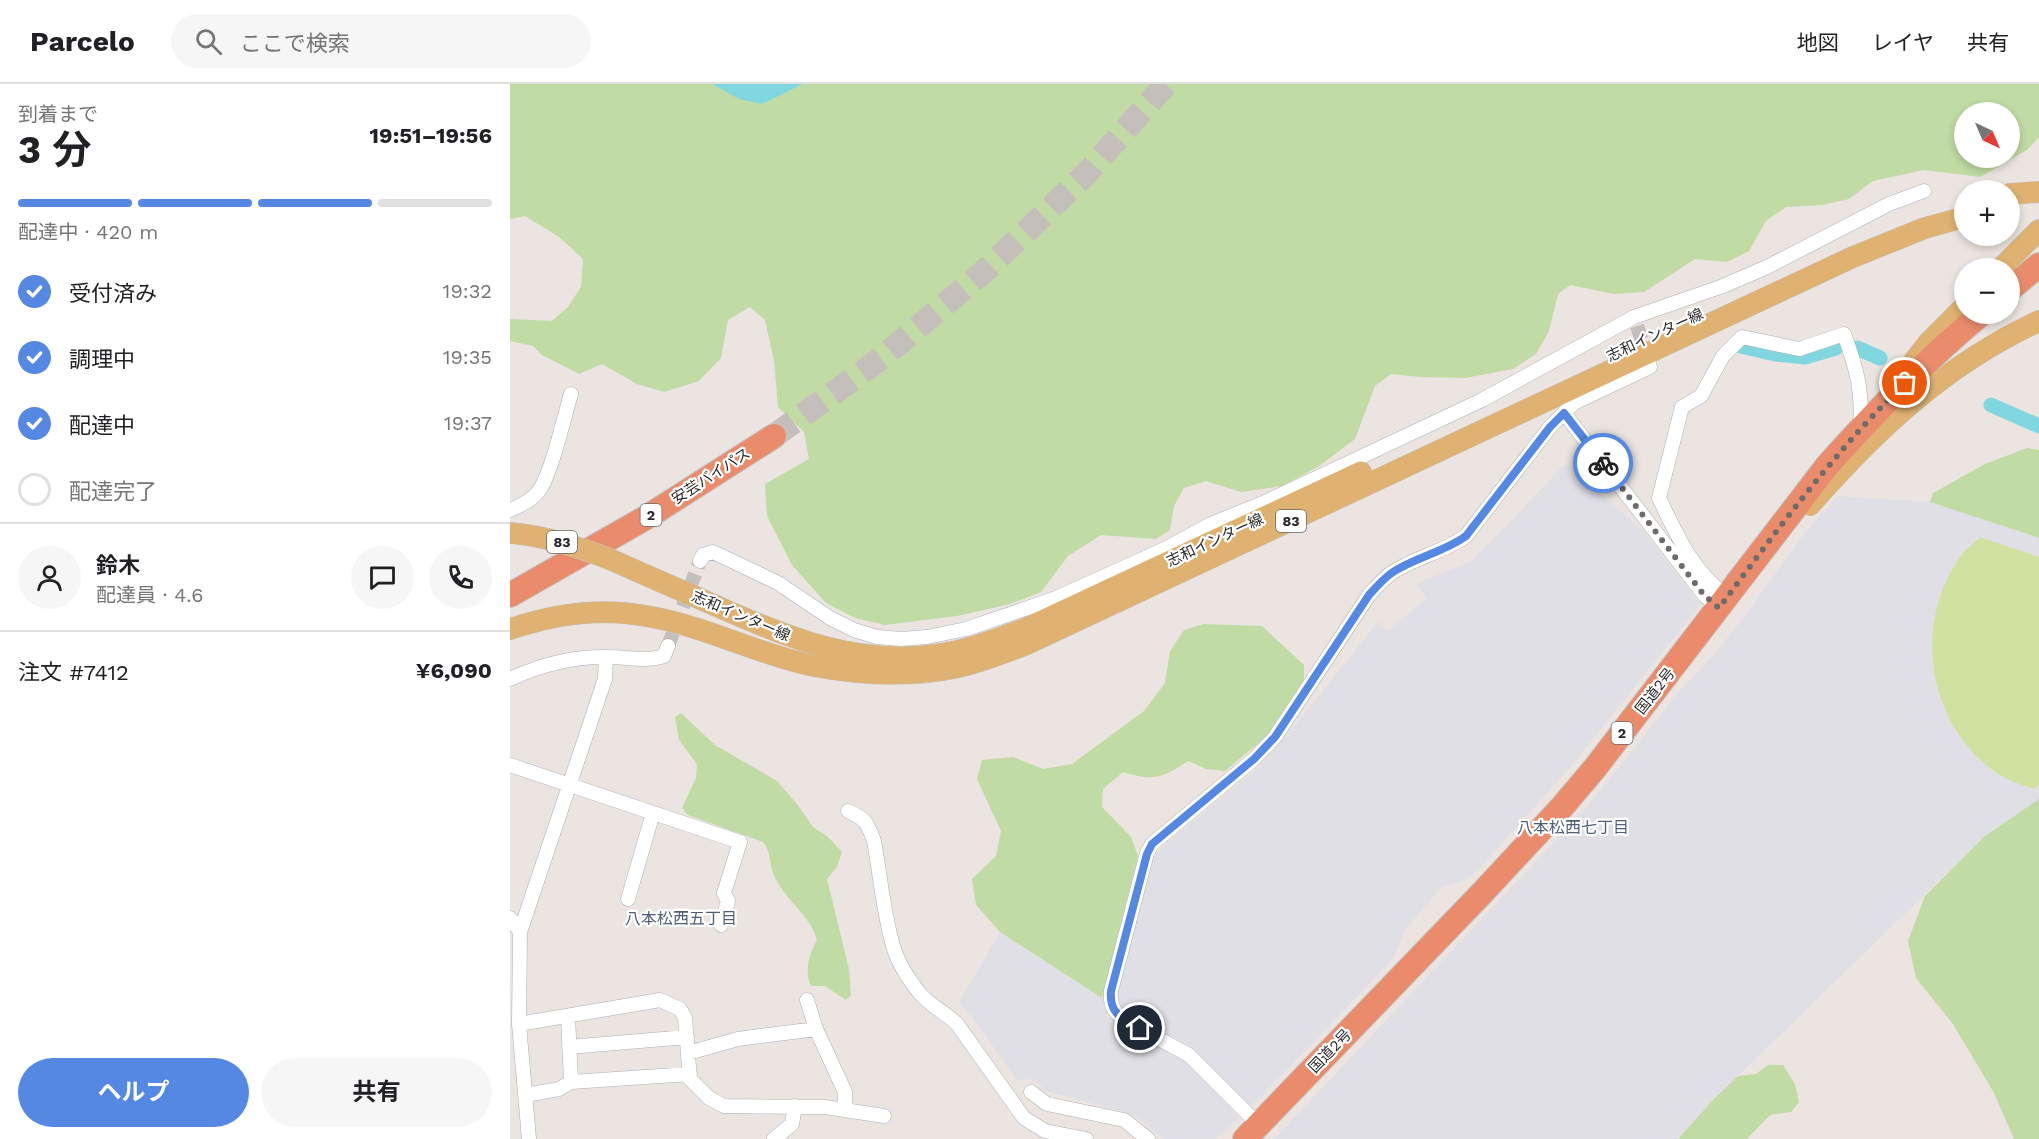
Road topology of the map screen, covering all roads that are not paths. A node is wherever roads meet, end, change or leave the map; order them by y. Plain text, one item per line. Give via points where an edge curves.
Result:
1 (1924, 191) dead end
2 (1954, 206) edge
3 (1954, 220) edge
4 (2039, 230) edge
5 (2011, 258) edge
6 (2039, 265) edge
7 (2020, 281) edge
8 (1954, 317) edge
9 (2039, 321) edge
10 (1970, 324) edge
11 (1649, 364) dead end
12 (571, 394) dead end
13 (1564, 413) junction
14 (1860, 429) junction
15 (774, 436) tunnel mouth
16 (510, 510) edge
17 (510, 533) edge
18 (700, 561) dead end
19 (514, 592) edge
20 (1723, 603) junction
21 (510, 630) edge
22 (1694, 640) junction
23 (668, 646) tunnel mouth
24 (606, 657) junction
25 (510, 679) edge
26 (510, 765) edge
27 (569, 785) junction
28 (848, 811) dead end
29 (653, 813) junction
30 (628, 899) dead end
31 (510, 918) edge
32 (721, 925) dead end
33 (519, 932) junction
34 (515, 948) edge
35 (807, 1000) dead end
36 (568, 1016) junction
37 (519, 1024) junction
38 (816, 1029) junction
39 (687, 1037) junction
40 (569, 1047) junction
41 (515, 1050) edge
42 (688, 1053) junction
43 (690, 1074) junction
44 (571, 1082) junction
45 (1031, 1092) dead end
46 (525, 1095) junction
47 (795, 1106) junction
48 (845, 1110) junction
49 (884, 1116) dead end
50 (1252, 1132) edge
51 (529, 1139) edge
52 (774, 1139) edge
53 (1086, 1139) edge
54 (1148, 1139) edge

1 - 18 street via 1890,204 1767,267 1635,322 1482,400 1211,524 1167,548 1054,599 966,629 927,637 877,637 830,618 778,583 713,552
2 - 17 main road, 志和インター線 / 83, bridge via 1846,246 1027,628 935,655 893,657 817,646 576,546
3 - 21 main road, 志和インター線 / 83 via 1853,257 1027,644 979,662 935,671 892,673 814,666 672,621 618,612 557,617
4 - 5 main road
6 - 7 highway
8 - 14 main road via 1928,343
9 - 22 main road via 1952,370 1904,409 1828,484
10 - 14 highway, 国道2号 / 2
11 - 13 street via 1650,367 1574,403
12 - 16 street via 546,477 538,492
13 - 20 street via 1704,595
13 - 50 street via 1466,536 1382,580 1275,737 1152,844 1147,854 1110,1003 1124,1020 1190,1054
14 - 20 highway, 国道2号 / 2
14 - 20 street via 1862,404 1857,369 1844,334 1799,349 1742,337 1724,356 1701,396 1682,407 1659,498 1689,558
15 - 19 highway, 安芸バイパス / 2 via 648,517
20 - 22 highway, 国道2号 / 2
22 - 50 highway, 国道2号 / 2 via 1562,807
23 - 24 street via 664,656 654,659
24 - 25 street via 550,663
24 - 27 street via 605,680
26 - 27 street
27 - 29 street
27 - 33 street
28 - 53 street via 863,818 870,829 892,942 919,993 957,1024 1024,1118 1045,1131
29 - 30 street
29 - 32 street via 740,842 724,892 728,901
31 - 33 street
33 - 34 street
34 - 37 street
35 - 38 street
36 - 37 street
36 - 39 street via 660,1000 680,1009
36 - 40 street
37 - 41 street
38 - 42 street via 738,1039
38 - 48 street via 845,1092
39 - 40 street
39 - 42 street
40 - 44 street
41 - 46 street
42 - 43 street
43 - 44 street
43 - 47 street via 690,1079 709,1098 724,1106
44 - 46 street via 560,1089
45 - 54 street via 1047,1104 1124,1120
46 - 51 street
47 - 48 street
47 - 52 street via 792,1124
48 - 49 street

